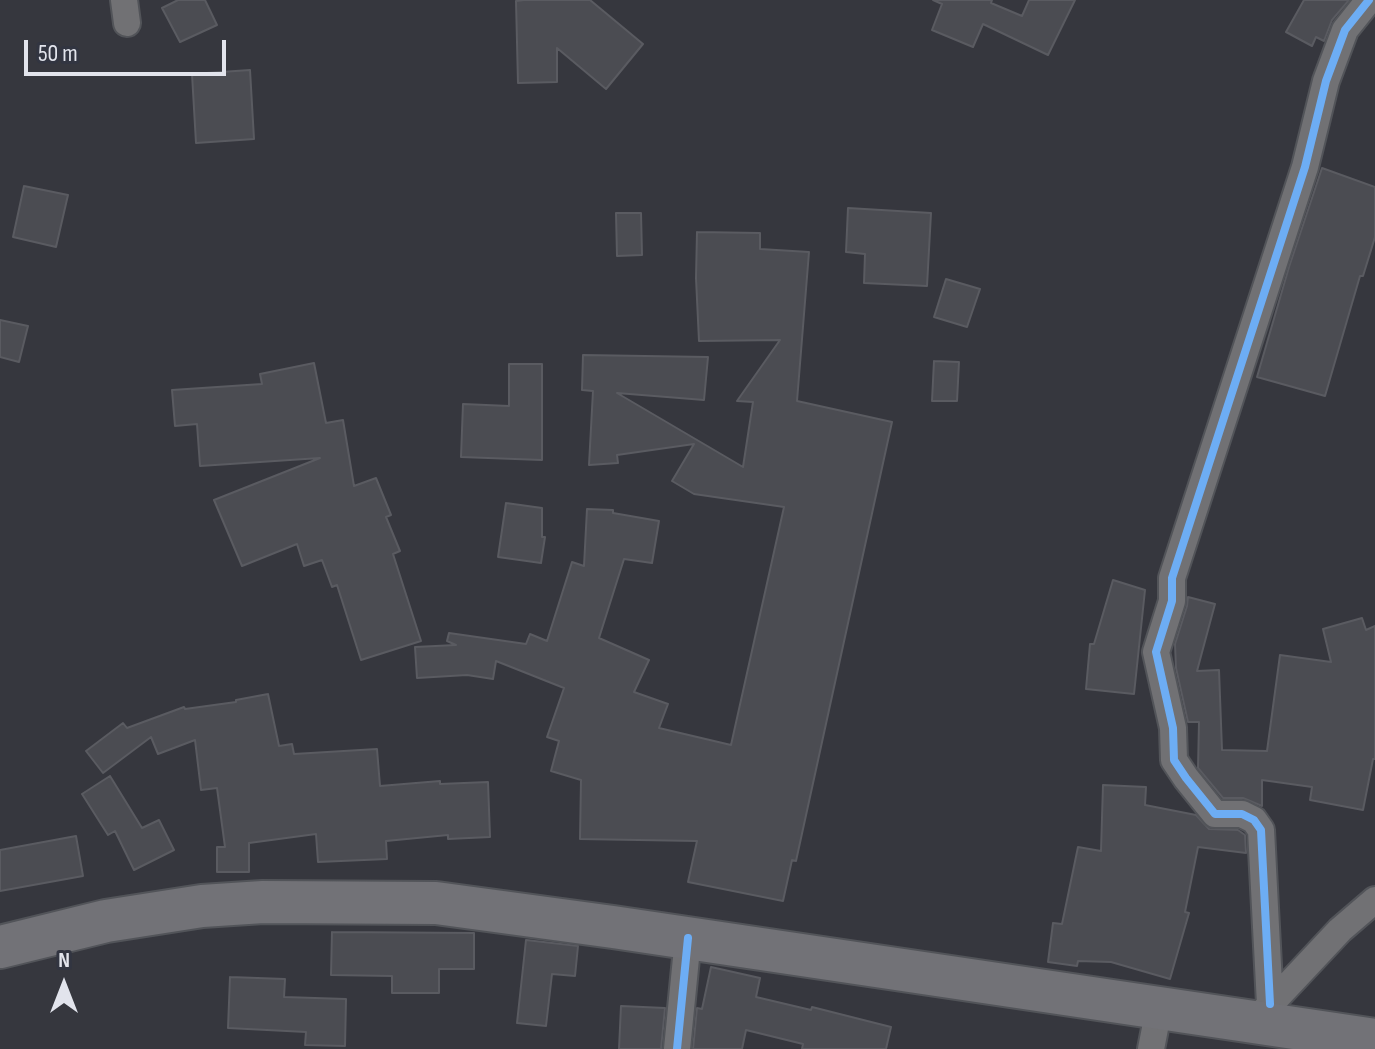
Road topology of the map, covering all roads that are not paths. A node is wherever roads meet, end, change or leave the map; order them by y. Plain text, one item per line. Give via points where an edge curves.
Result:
1 (1369, 0) edge
2 (1375, 900) edge
3 (688, 938) junction
4 (0, 947) edge
5 (1159, 1008) junction
6 (1263, 1013) junction
7 (1375, 1040) edge
8 (677, 1049) edge
9 (1151, 1049) edge

1 - 6 street via 1345,30 1326,81 1305,167 1172,578 1172,601 1156,652 1173,728 1174,760 1215,814 1242,814 1261,830
2 - 6 street
3 - 4 main road via 436,903 263,902 106,921
3 - 5 main road
3 - 8 street
5 - 6 main road
5 - 9 street
6 - 7 main road

